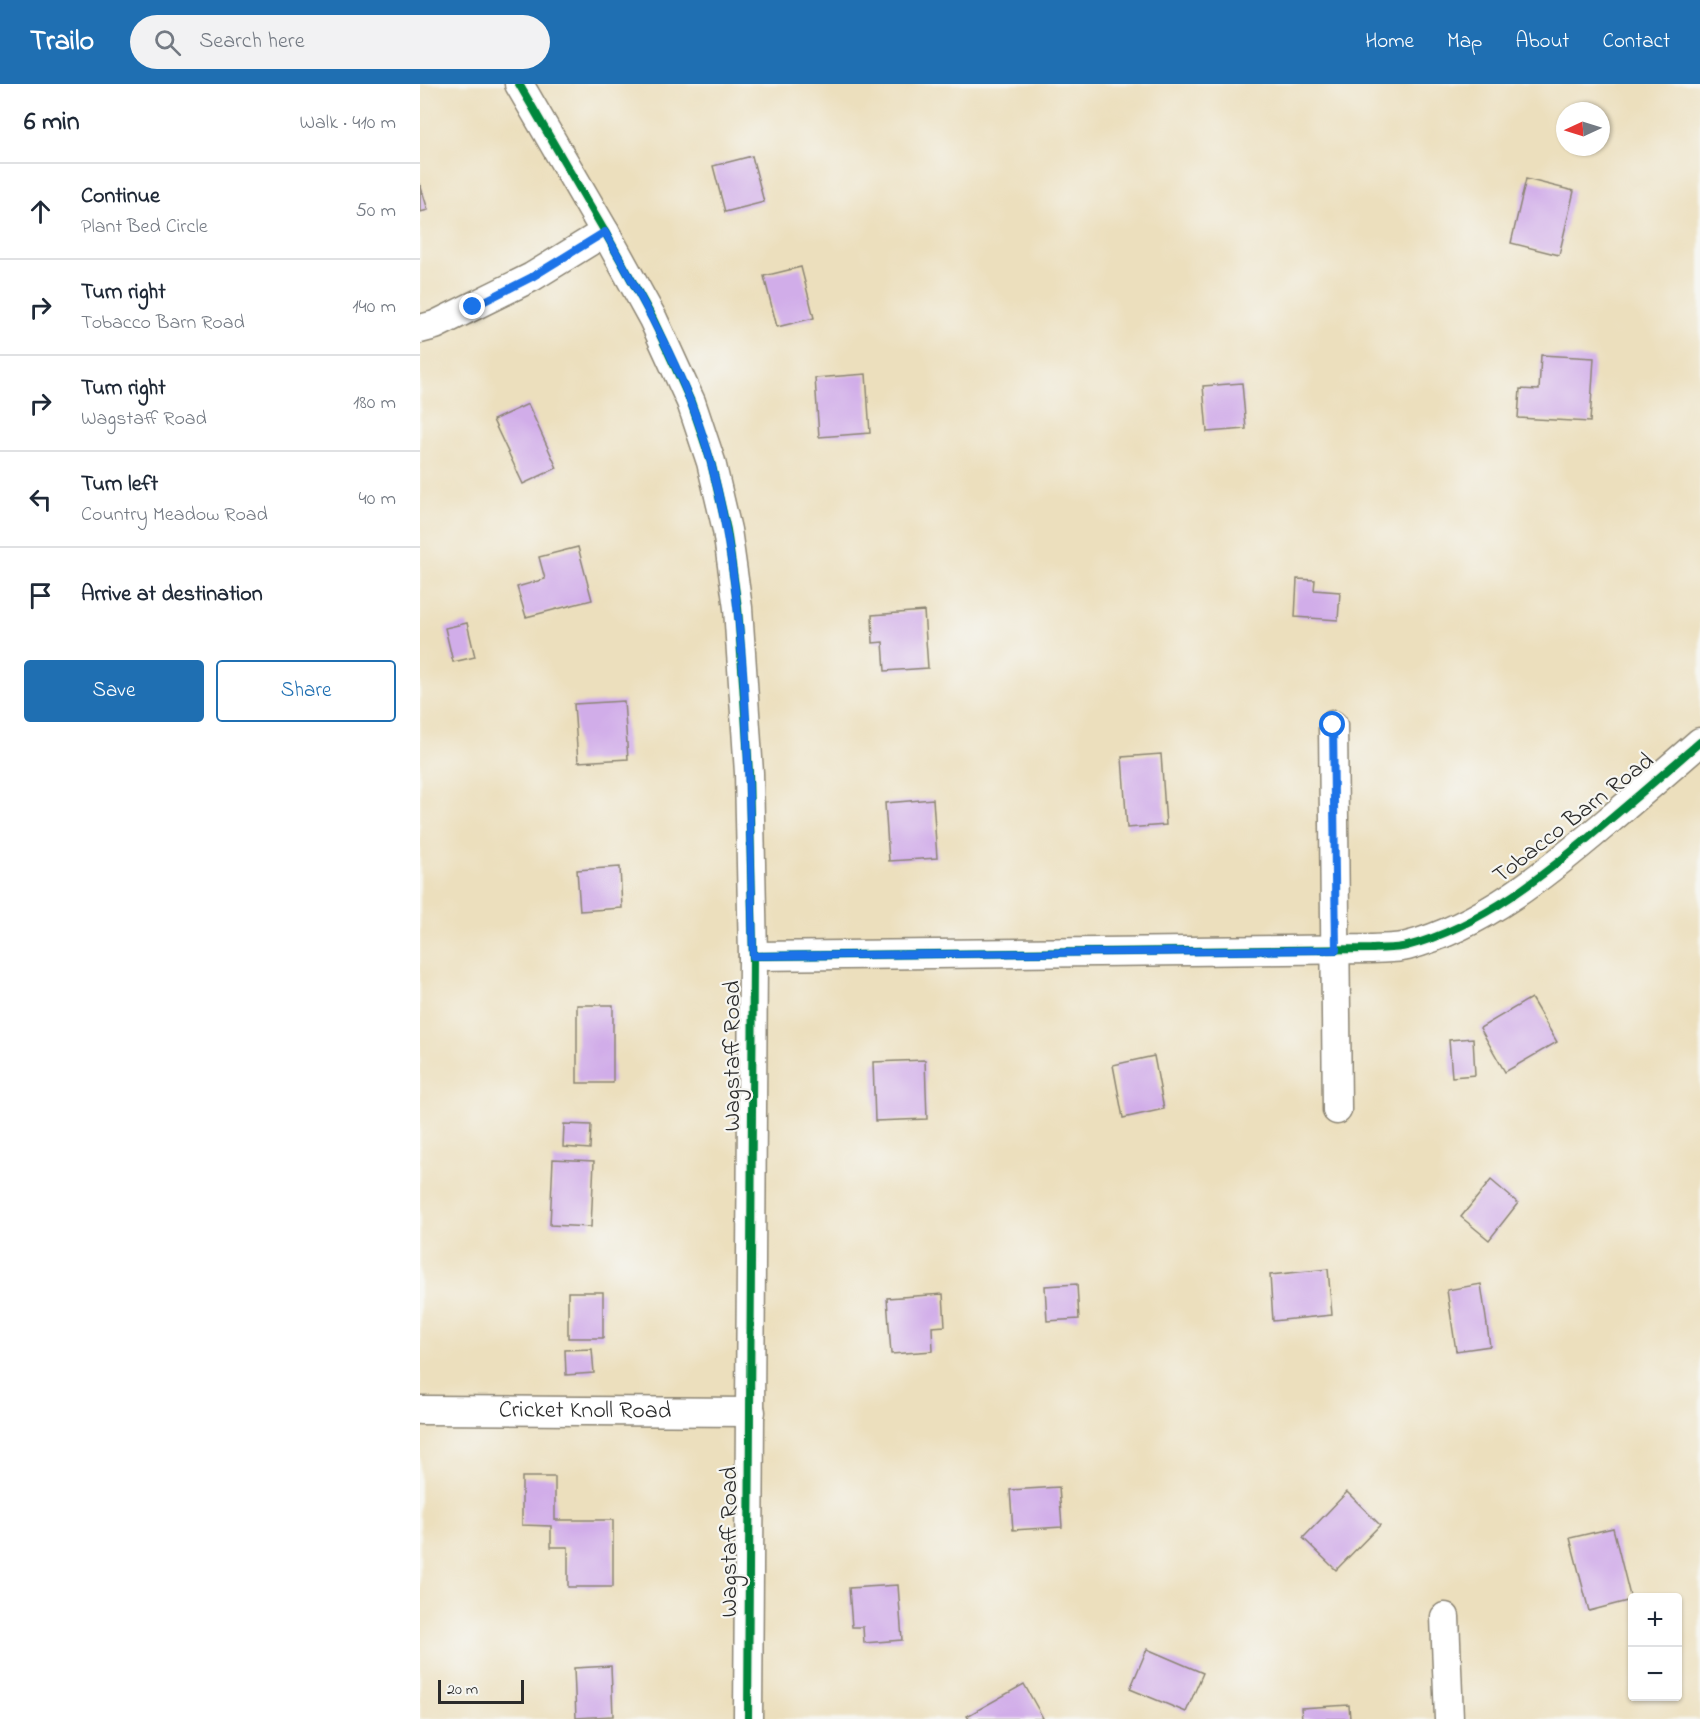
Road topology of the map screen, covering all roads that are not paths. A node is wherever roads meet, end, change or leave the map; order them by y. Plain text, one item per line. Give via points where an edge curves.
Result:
1 (519, 84) edge
2 (605, 232) junction
3 (420, 329) edge
4 (1333, 725) dead end
5 (1700, 742) edge
6 (1336, 950) junction
7 (753, 956) junction
8 (1337, 1110) dead end
9 (420, 1410) edge
10 (750, 1412) junction
11 (1445, 1617) dead end
12 (748, 1719) edge
13 (1449, 1719) edge

1 - 2 street, Wagstaff Road
2 - 3 street via 532,277
2 - 7 street, Wagstaff Road via 653,319 691,402 711,462 727,530 743,669
4 - 6 street
5 - 6 street, Tobacco Barn Road via 1561,861 1473,920 1405,947
6 - 7 street, Tobacco Barn Road
6 - 8 street
7 - 10 street, Wagstaff Road
9 - 10 street, Cricket Knoll Road
10 - 12 street, Wagstaff Road
11 - 13 street

